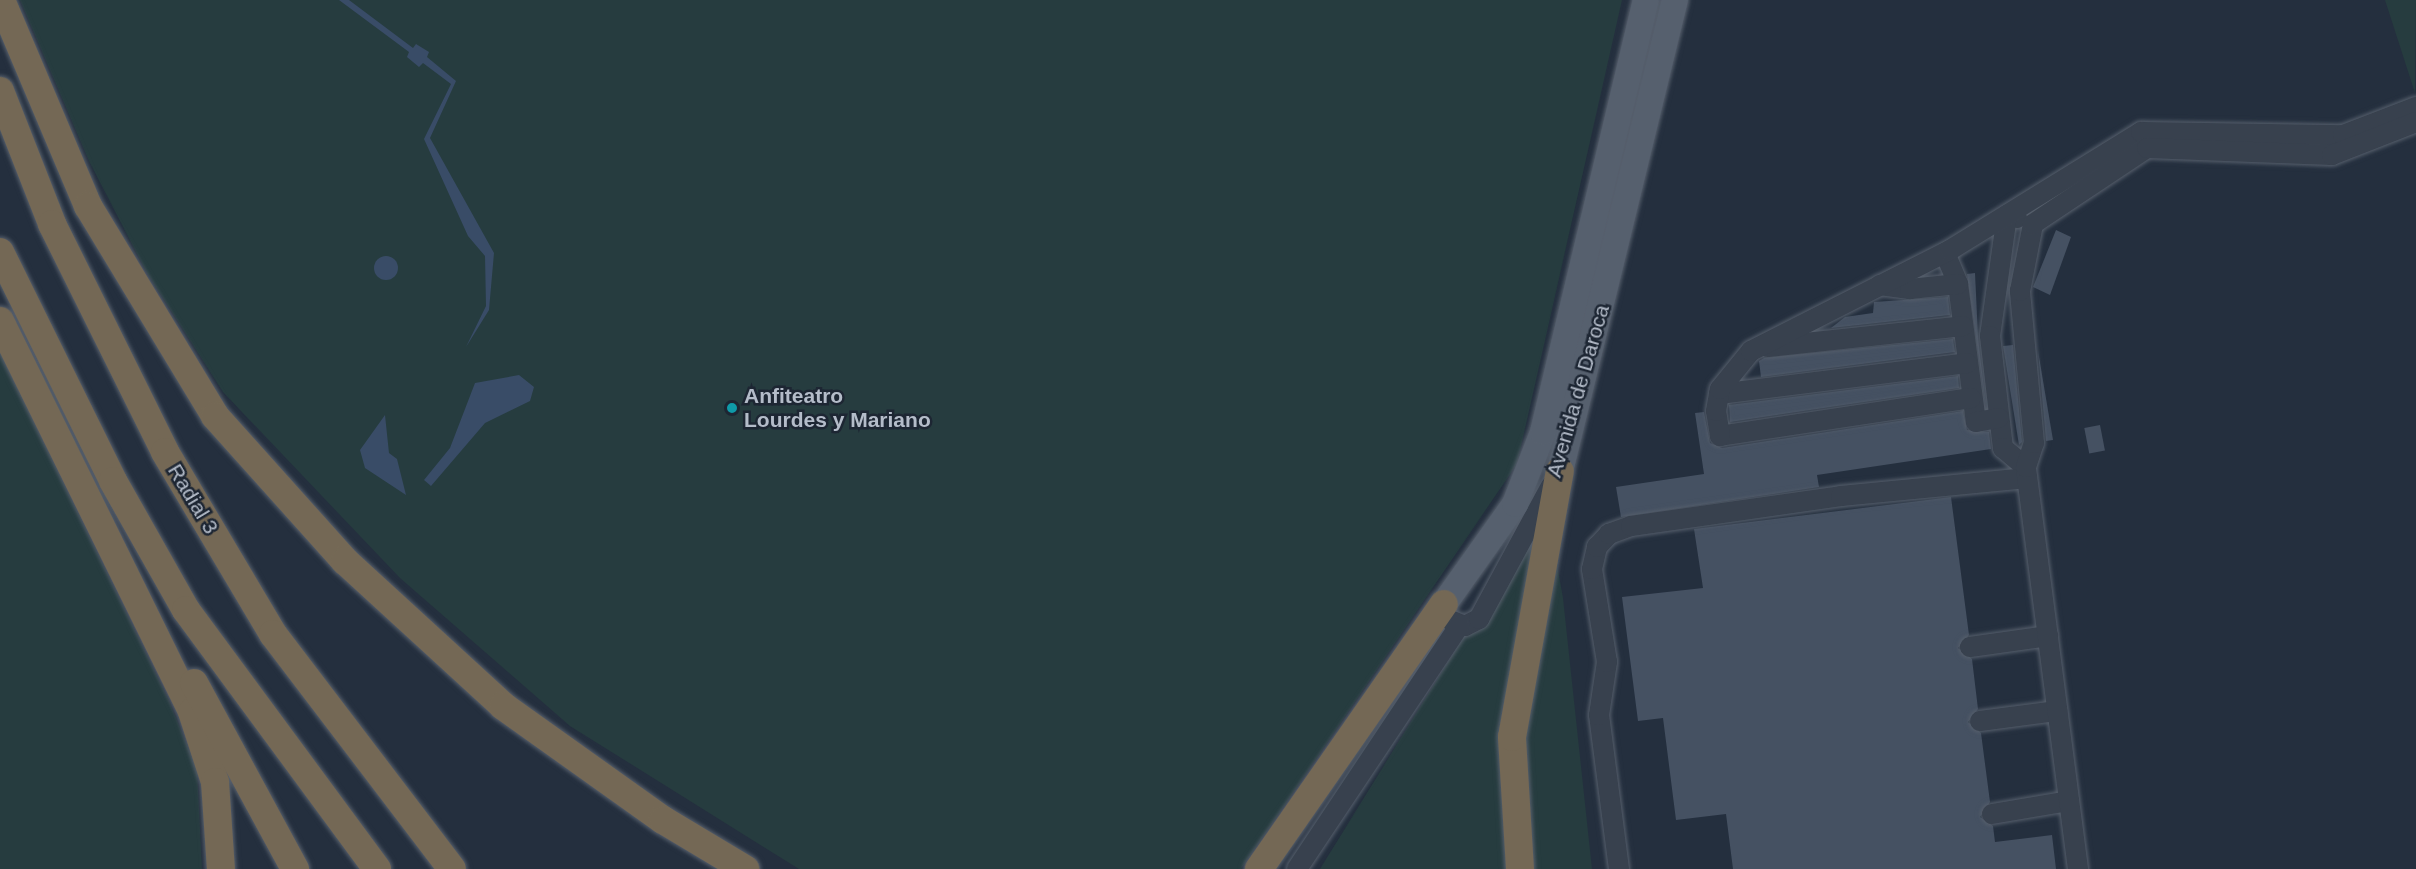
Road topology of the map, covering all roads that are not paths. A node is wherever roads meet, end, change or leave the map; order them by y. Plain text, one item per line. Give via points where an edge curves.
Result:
1 (1, 0) edge
2 (1646, 0) edge
3 (1675, 0) edge
4 (0, 91) edge
5 (2416, 107) edge
6 (2416, 122) edge
7 (2007, 215) junction
8 (2033, 224) junction
9 (0, 252) edge
10 (1945, 253) junction
11 (1958, 284) junction
12 (1880, 285) junction
13 (0, 321) edge
14 (1963, 326) junction
15 (1755, 349) junction
16 (1967, 363) junction
17 (1719, 394) junction
18 (1971, 398) junction
19 (1999, 418) junction
20 (1560, 471) junction
21 (2026, 473) junction
22 (84, 495) junction
23 (1452, 614) junction
24 (2048, 636) junction
25 (1970, 647) dead end
26 (2057, 711) junction
27 (1980, 721) dead end
28 (2069, 801) junction
29 (1992, 814) dead end
30 (221, 869) edge
31 (295, 869) edge
32 (376, 869) edge
33 (452, 869) edge
34 (745, 869) edge
35 (1258, 869) edge
36 (1297, 869) edge
37 (1520, 869) edge
38 (1619, 869) edge
39 (2078, 869) edge

1 - 34 highway via 88,206 215,416 345,561 502,706 663,820
2 - 23 main road, Avenida de Daroca via 1543,432 1515,504
3 - 20 main road, Avenida de Daroca
4 - 33 highway, Radial 3 via 52,224 165,452 273,634
5 - 7 street via 2343,135 2141,132
6 - 8 street via 2332,155 2147,148
7 - 8 street
7 - 10 street
7 - 19 street via 2007,238 1990,313
8 - 21 street via 2020,291 2034,443
9 - 32 highway via 113,481 186,610
10 - 11 street
10 - 12 street
11 - 12 street via 1910,289
11 - 14 street
12 - 15 street
13 - 22 highway
14 - 15 street
14 - 16 street
15 - 17 street via 1736,364
16 - 17 street
16 - 18 street
17 - 18 street via 1720,436
18 - 19 street via 1976,422
19 - 21 street via 2003,448
20 - 23 street, Avenida de Daroca via 1479,619
20 - 37 highway via 1512,737
21 - 24 street
21 - 38 street via 1631,526 1609,534 1597,547 1592,569 1607,662 1599,715
22 - 30 highway via 192,712 215,782
22 - 31 highway via 224,734
23 - 35 highway via 1346,744
23 - 36 street
24 - 25 street
24 - 26 street
26 - 27 street
26 - 28 street
28 - 29 street
28 - 39 street

